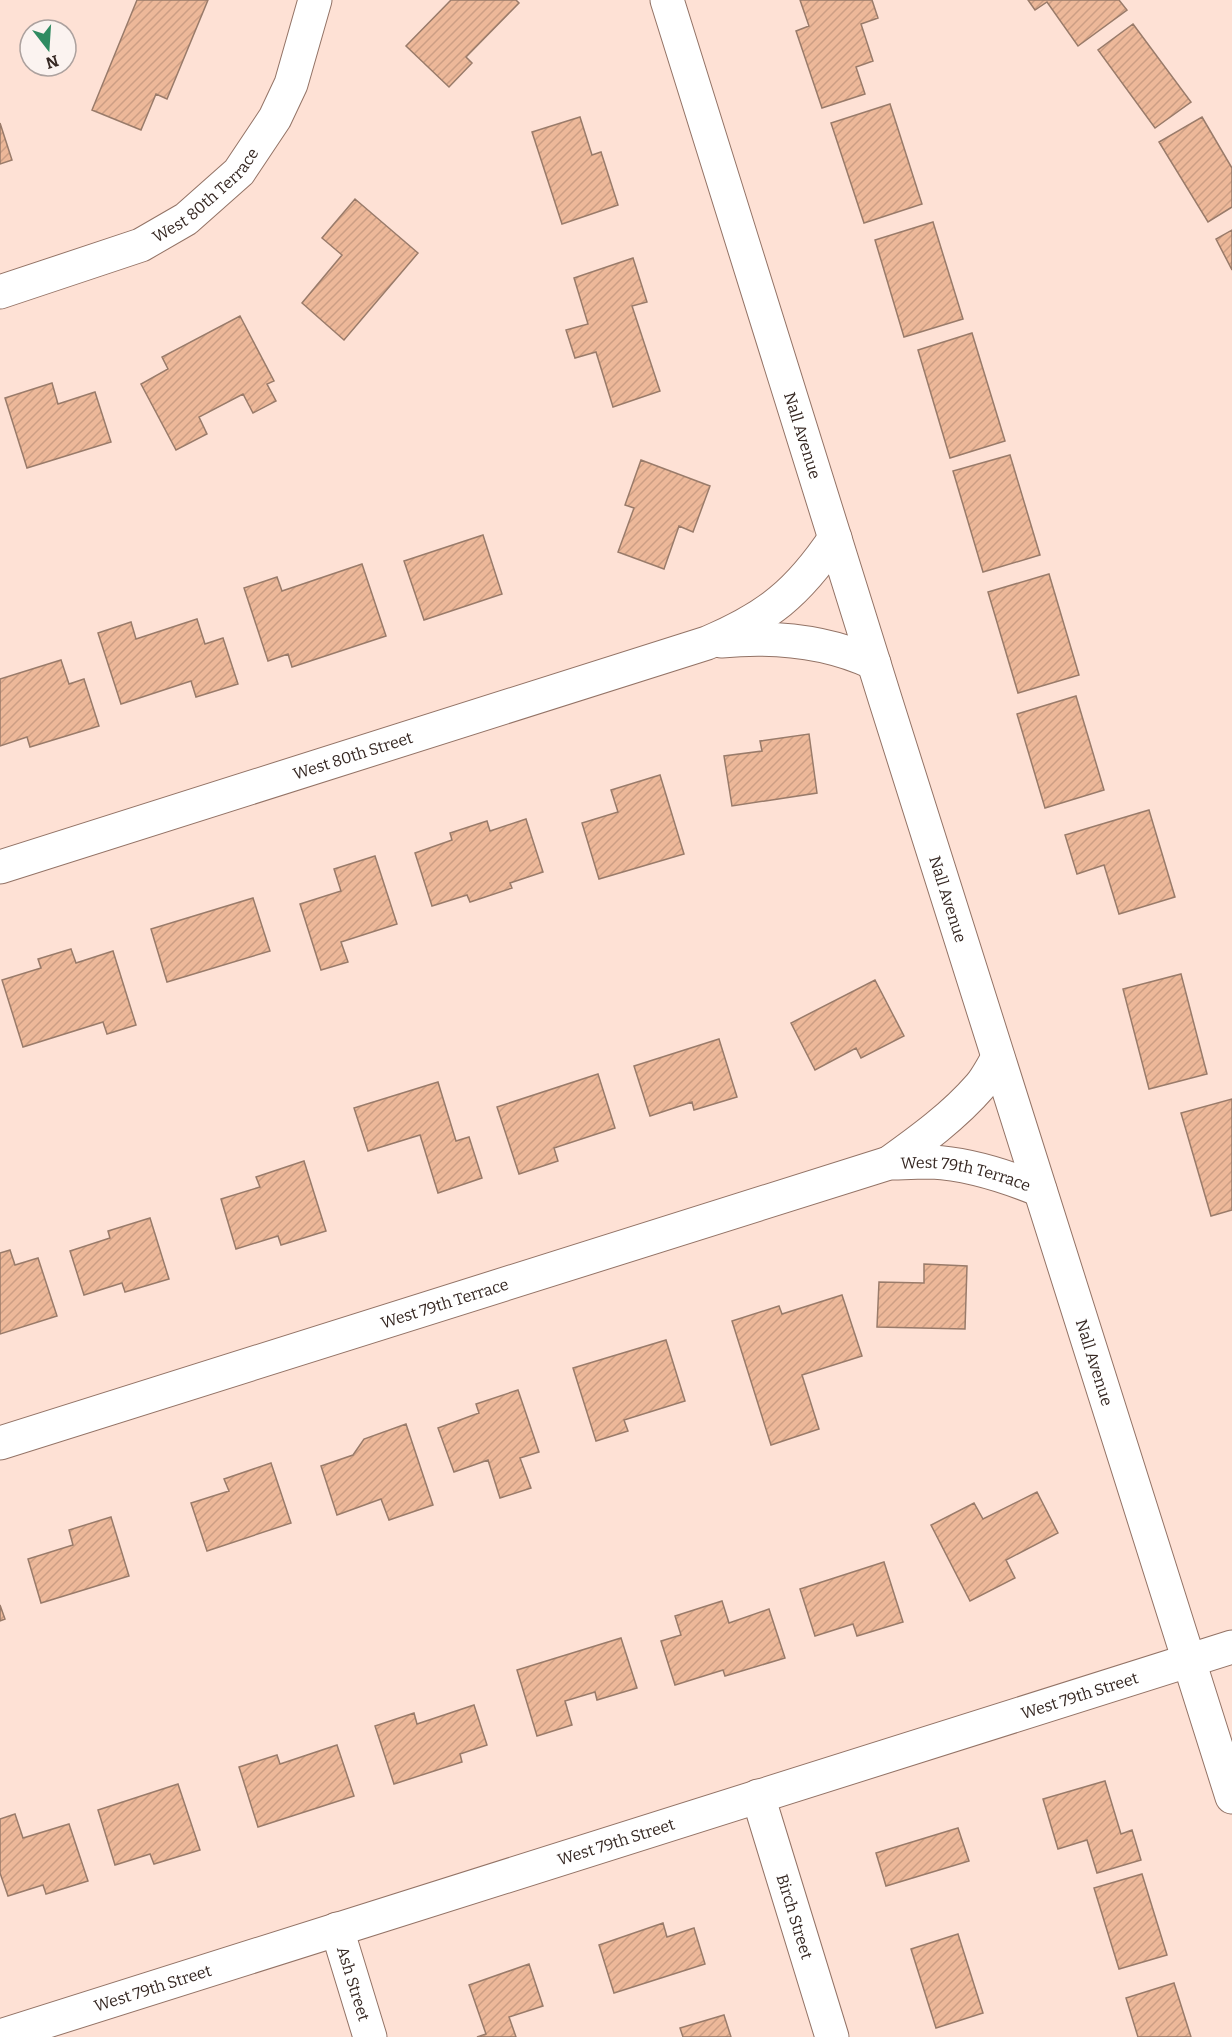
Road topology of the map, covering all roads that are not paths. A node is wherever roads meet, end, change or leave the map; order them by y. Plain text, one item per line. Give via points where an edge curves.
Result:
1 (315, 0) edge
2 (667, 0) edge
3 (0, 292) edge
4 (835, 538) junction
5 (707, 643) junction
6 (874, 663) junction
7 (0, 867) edge
8 (998, 1058) junction
9 (889, 1163) junction
10 (1040, 1190) junction
11 (0, 1443) edge
12 (1232, 1647) edge
13 (1188, 1661) junction
14 (758, 1796) junction
15 (1232, 1797) edge
16 (337, 1929) junction
17 (0, 2036) edge
18 (370, 2037) edge
19 (832, 2037) edge

1 - 3 street, West 80th Terrace via 291,84 275,118 239,172 186,219 141,245
2 - 4 street, Nall Avenue
4 - 5 street, West 80th Street via 787,598 742,628
4 - 6 street, Nall Avenue
5 - 6 street, West 80th Street via 765,639 807,643 838,648
5 - 7 street, West 80th Street
6 - 8 street, Nall Avenue
8 - 9 street, West 79th Terrace via 981,1085 958,1108
8 - 10 street, Nall Avenue
9 - 10 street, West 79th Terrace via 964,1166 1006,1176
9 - 11 street, West 79th Terrace
10 - 13 street, Nall Avenue
12 - 13 street, West 79th Street
13 - 14 street, West 79th Street
13 - 15 street, Nall Avenue
14 - 16 street, West 79th Street
14 - 19 street, Birch Street
16 - 17 street, West 79th Street
16 - 18 street, Ash Street

